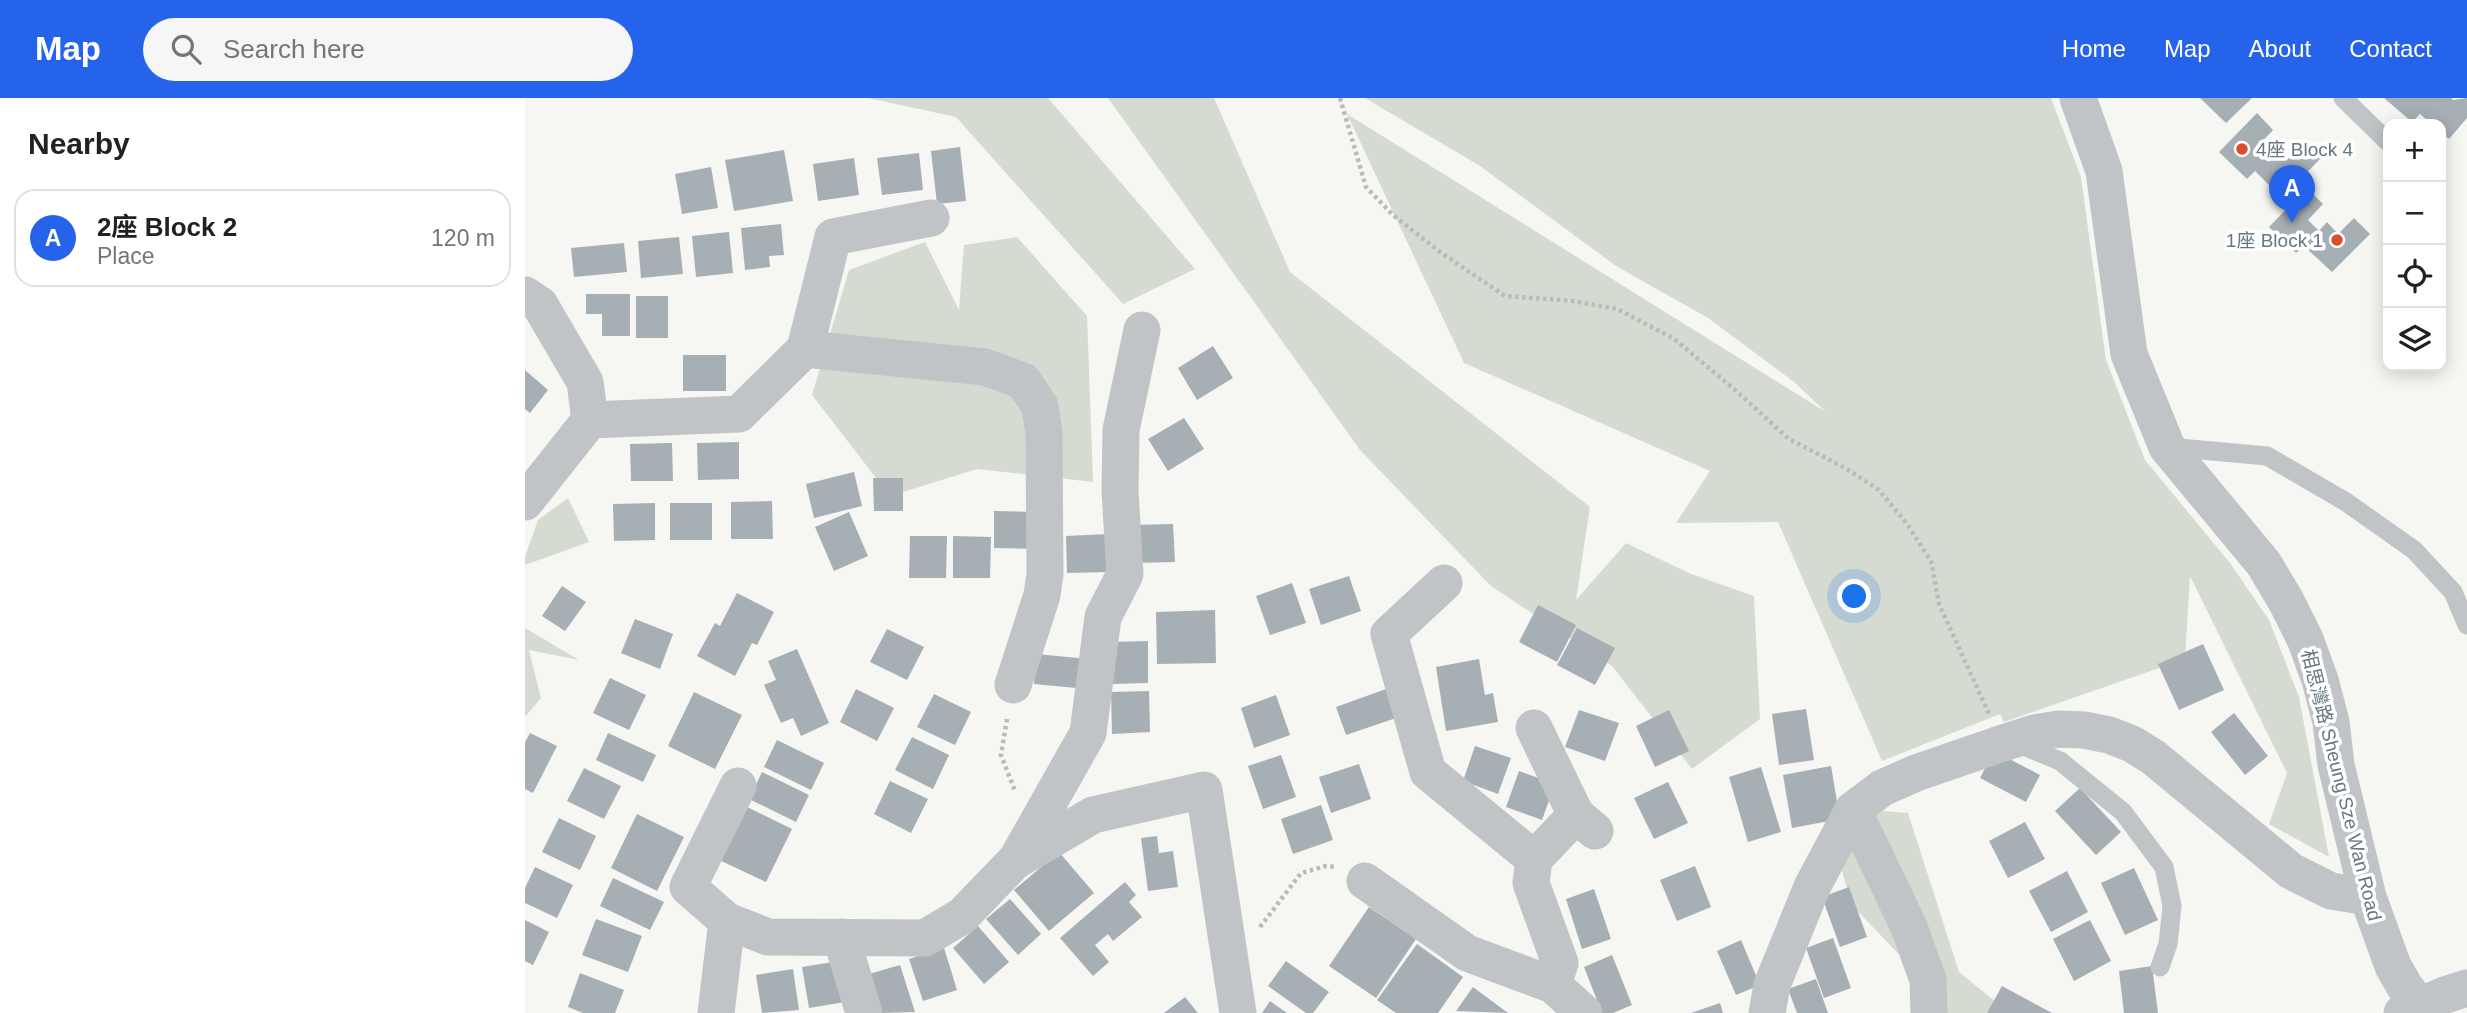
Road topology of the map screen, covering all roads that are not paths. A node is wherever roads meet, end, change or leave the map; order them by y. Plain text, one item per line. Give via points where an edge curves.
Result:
1 (2078, 98) edge
2 (2343, 98) edge
3 (2383, 137) edge
4 (931, 218) dead end
5 (525, 295) edge
6 (1142, 330) dead end
7 (805, 349) junction
8 (590, 420) junction
9 (2167, 447) junction
10 (525, 502) edge
11 (1444, 583) dead end
12 (2467, 625) edge
13 (1013, 685) road end
14 (1534, 728) dead end
15 (2006, 741) junction
16 (738, 786) dead end
17 (1853, 810) junction
18 (1024, 848) junction
19 (1534, 859) junction
20 (1365, 881) dead end
21 (2368, 897) junction
22 (727, 921) junction
23 (841, 937) junction
24 (2160, 968) dead end
25 (1553, 985) junction
26 (2467, 988) edge
27 (2416, 1011) edge
28 (716, 1013) edge
29 (864, 1013) edge
30 (1238, 1013) edge
31 (1584, 1013) edge
32 (1767, 1013) edge
33 (1929, 1013) edge

1 - 9 street, 相思灣路 Sheung Sze Wan Road via 2104,171 2129,354
2 - 3 lane
4 - 7 street via 834,237
5 - 8 street via 540,305 585,382
6 - 18 street via 1121,430 1125,574 1103,617 1088,733
7 - 8 street via 739,414
7 - 13 street via 985,367 1023,381 1040,406 1045,574
8 - 10 street
9 - 12 lane via 2267,456 2346,502 2414,550 2453,592
9 - 21 street, 相思灣路 Sheung Sze Wan Road via 2263,564 2305,639 2320,680
11 - 19 street via 1389,634 1428,772
14 - 19 street via 1585,823
15 - 17 street via 1882,788
15 - 21 street via 2059,729 2109,735 2132,744 2291,871 2331,891
15 - 24 lane via 2060,761 2123,812 2147,841 2164,867 2172,906
16 - 22 street via 688,887
17 - 32 street via 1812,887 1772,985
17 - 33 street via 1909,927 1928,980
18 - 23 street via 962,916 925,938
18 - 30 street via 1093,815 1204,790
19 - 25 street via 1531,883 1560,963
20 - 25 street via 1467,953
21 - 27 street, 相思灣路 Sheung Sze Wan Road via 2393,966
22 - 23 street via 768,937
22 - 28 street
23 - 29 street
25 - 31 street
26 - 27 street

